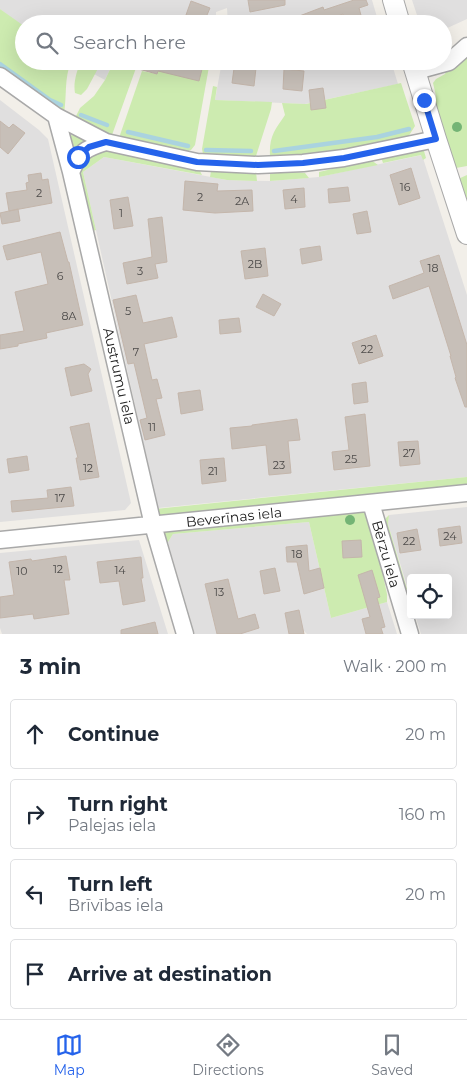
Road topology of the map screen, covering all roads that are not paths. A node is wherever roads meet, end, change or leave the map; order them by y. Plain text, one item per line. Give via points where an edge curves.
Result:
1 (393, 0) edge
2 (397, 15) edge
3 (467, 46) edge
4 (452, 59) edge
5 (415, 70) edge
6 (0, 76) edge
7 (56, 116) junction
8 (436, 139) junction
9 (106, 142) junction
10 (71, 172) junction
11 (467, 234) edge
12 (467, 493) edge
13 (371, 503) junction
14 (154, 525) junction
15 (0, 540) edge
16 (185, 634) edge
17 (410, 634) edge

1 - 2 street
3 - 4 street
5 - 8 street
6 - 7 street
7 - 9 street
7 - 10 street, Austrumu iela
8 - 9 street via 344,158 258,165 197,162
8 - 11 street
9 - 10 street via 89,147 78,157
10 - 14 street, Austrumu iela
12 - 13 street, Beverīnas iela
13 - 14 street, Beverīnas iela
13 - 17 street, Bērzu iela
14 - 15 street, Beverīnas iela
14 - 16 street, Austrumu iela

